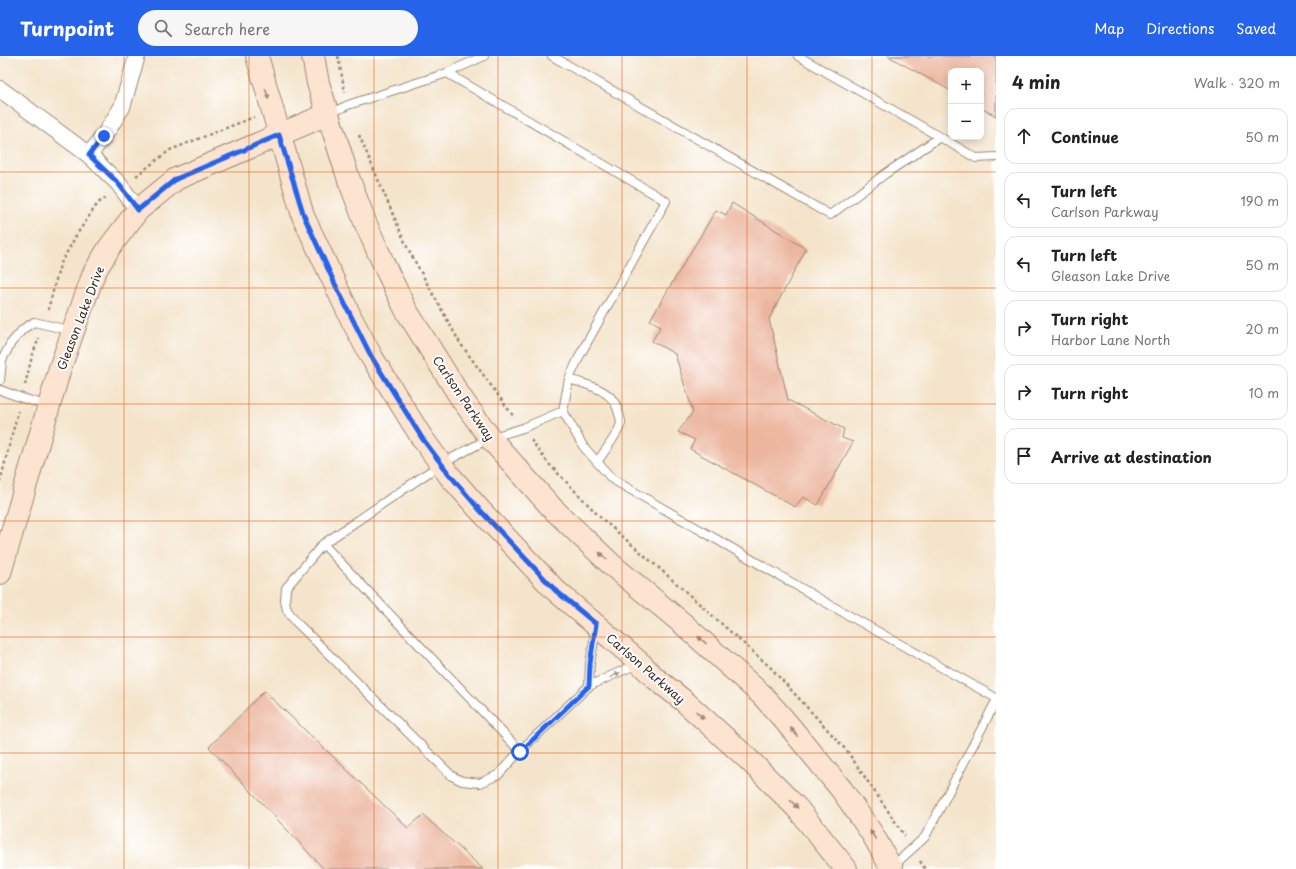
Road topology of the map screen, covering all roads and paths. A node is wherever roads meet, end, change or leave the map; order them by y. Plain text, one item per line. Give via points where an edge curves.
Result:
1 (137, 56) edge
2 (257, 56) edge
3 (314, 56) edge
4 (484, 56) edge
5 (552, 56) edge
6 (798, 56) edge
7 (447, 73) junction
8 (0, 89) edge
9 (328, 114) junction
10 (279, 135) junction
11 (940, 137) junction
12 (89, 155) junction
13 (996, 157) edge
14 (138, 210) junction
15 (73, 331) junction
16 (569, 379) junction
17 (0, 380) edge
18 (0, 390) edge
19 (49, 406) junction
20 (563, 411) junction
21 (490, 438) junction
22 (597, 462) junction
23 (441, 464) junction
24 (323, 544) junction
25 (0, 573) edge
26 (596, 624) junction
27 (640, 663) junction
28 (589, 686) junction
29 (996, 699) edge
30 (520, 752) junction
31 (892, 868) edge
32 (846, 869) edge

1 - 12 street via 122,107
2 -> 10 main road, Carlson Parkway
3 - 9 main road, Carlson Parkway via 318,83
4 - 7 lane
5 - 11 lane via 830,215
6 - 11 lane
7 - 9 lane
7 - 16 lane via 666,201
8 - 12 street
9 - 10 main road, Gleason Lake Drive
9 - 21 main road, Carlson Parkway via 365,222 403,304 461,398
10 - 14 main road, Gleason Lake Drive via 176,179
10 - 23 main road, Carlson Parkway via 304,216 352,320 371,356
11 - 13 lane via 976,158
12 - 14 street via 118,183
14 - 15 main road, Gleason Lake Drive via 109,248 94,273
15 - 17 lane via 34,322 23,329 11,343 2,360
15 - 19 main road, Gleason Lake Drive
16 - 20 lane
16 - 22 lane via 608,393 618,409 621,424
18 - 19 lane
19 - 25 main road, Gleason Lake Drive
20 - 21 lane via 523,428
20 - 22 lane via 583,446
21 - 23 lane
31 -> 21 main road, Carlson Parkway via 842,790 762,696 682,622 608,561 553,509
22 - 29 lane via 612,480
23 - 24 lane
23 - 26 main road, Carlson Parkway via 478,508 555,590
24 - 30 lane
24 - 30 lane via 286,588 287,610 296,622 452,776 462,781 480,783 498,775
26 - 27 main road, Carlson Parkway
26 - 28 lane
28 -> 27 lane
27 -> 32 main road, Carlson Parkway via 776,785
28 - 30 lane
29 - 31 lane via 925,837

